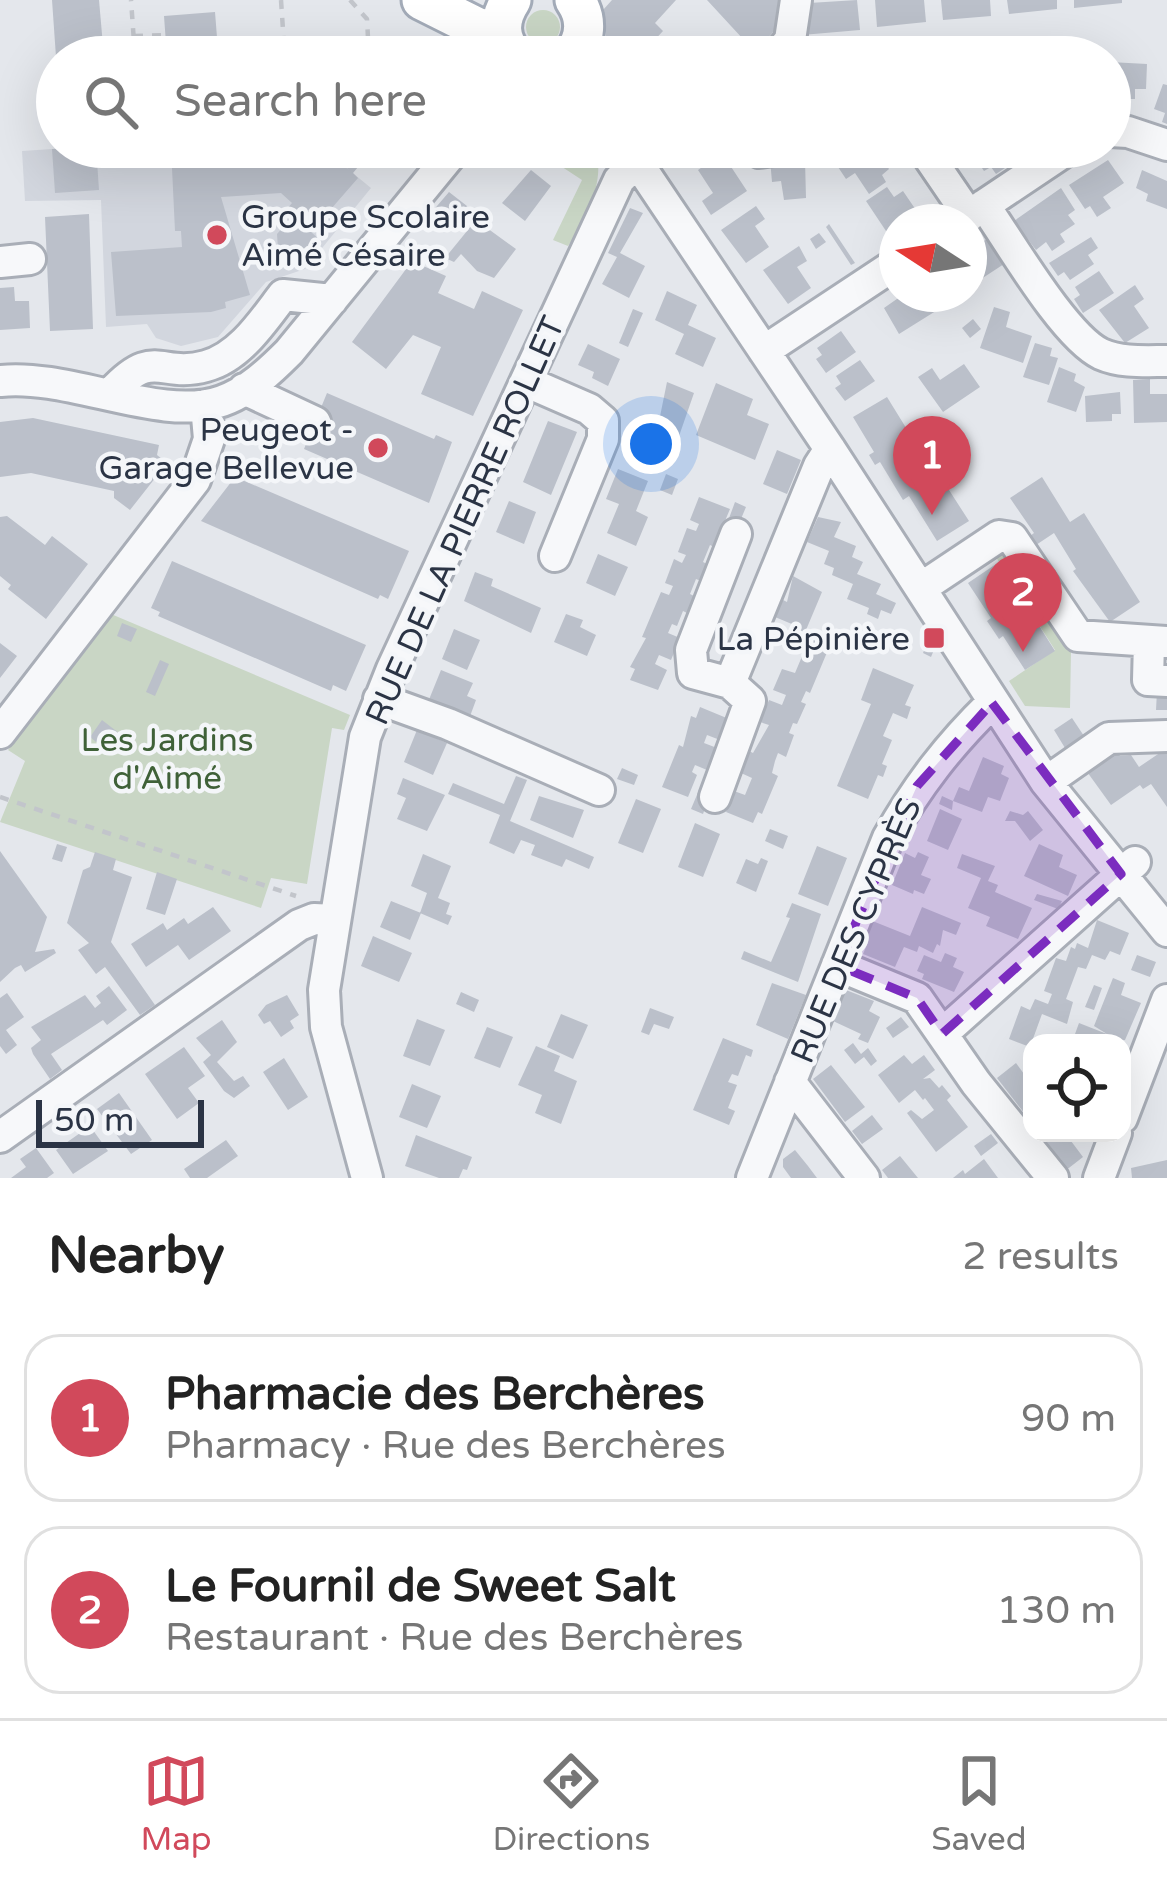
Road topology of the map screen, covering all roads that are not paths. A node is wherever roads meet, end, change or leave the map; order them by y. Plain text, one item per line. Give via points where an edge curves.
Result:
1 (422, 0) edge
2 (574, 0) edge
3 (796, 0) edge
4 (508, 28) edge
5 (584, 36) edge
6 (791, 36) edge
7 (1131, 132) edge
8 (1167, 145) edge
9 (441, 168) edge
10 (625, 168) edge
11 (641, 168) edge
12 (937, 168) edge
13 (1038, 168) edge
14 (963, 204) edge
15 (982, 204) edge
16 (987, 233) edge
17 (879, 274) edge
18 (332, 299) junction
19 (764, 351) junction
20 (1167, 361) edge
21 (0, 381) edge
22 (526, 382) junction
23 (244, 389) junction
24 (111, 393) junction
25 (206, 406) junction
26 (315, 422) dead end
27 (830, 449) junction
28 (736, 534) dead end
29 (555, 556) dead end
30 (921, 588) junction
31 (1158, 642) edge
32 (1167, 681) edge
33 (730, 683) junction
34 (379, 699) junction
35 (992, 703) junction
36 (0, 733) edge
37 (1167, 736) edge
38 (1046, 782) junction
39 (599, 790) dead end
40 (715, 797) dead end
41 (1128, 868) junction
42 (324, 920) junction
43 (1167, 932) edge
44 (837, 965) junction
45 (1167, 1000) edge
46 (942, 1034) junction
47 (790, 1082) junction
48 (1131, 1094) edge
49 (0, 1137) edge
50 (1113, 1142) edge
51 (367, 1178) edge
52 (752, 1178) edge
53 (864, 1178) edge
54 (1052, 1178) edge
55 (1099, 1178) edge

1 - 4 main road via 480,29
2 - 5 main road
3 - 6 street
7 - 8 street
9 - 18 street
10 - 22 street, RUE DE LA PIERRE ROLLET
11 - 19 street
12 - 14 street
13 - 15 street
16 - 20 street via 1102,355
17 - 19 street
18 - 23 street via 290,352
18 - 24 street via 287,294 225,358 189,368 143,366
19 - 27 street
21 - 24 street
22 - 29 street via 603,421 603,439
22 - 34 street, RUE DE LA PIERRE ROLLET
23 - 25 street
23 - 26 street
24 - 25 street
25 - 36 street via 209,439 195,480
27 - 30 street
27 - 33 street
28 - 33 street via 689,662 693,673
30 - 31 street via 1006,536 1078,636
30 - 35 street
31 - 32 street via 1148,680
33 - 40 street via 750,701
34 - 39 street
34 - 42 street, RUE DE LA PIERRE ROLLET
35 - 38 street
35 - 44 street, RUE DES CYPRÈS via 916,786
37 - 38 street via 1109,738
38 - 41 street
41 - 43 street
41 - 46 street
42 - 49 street via 299,925
42 - 51 street, RUE DE LA PIERRE ROLLET via 324,1008
44 - 46 street via 917,998
44 - 47 street, RUE DES CYPRÈS
45 - 48 street
46 - 54 street
47 - 52 street, RUE DES CYPRÈS
47 - 53 street
50 - 55 street

